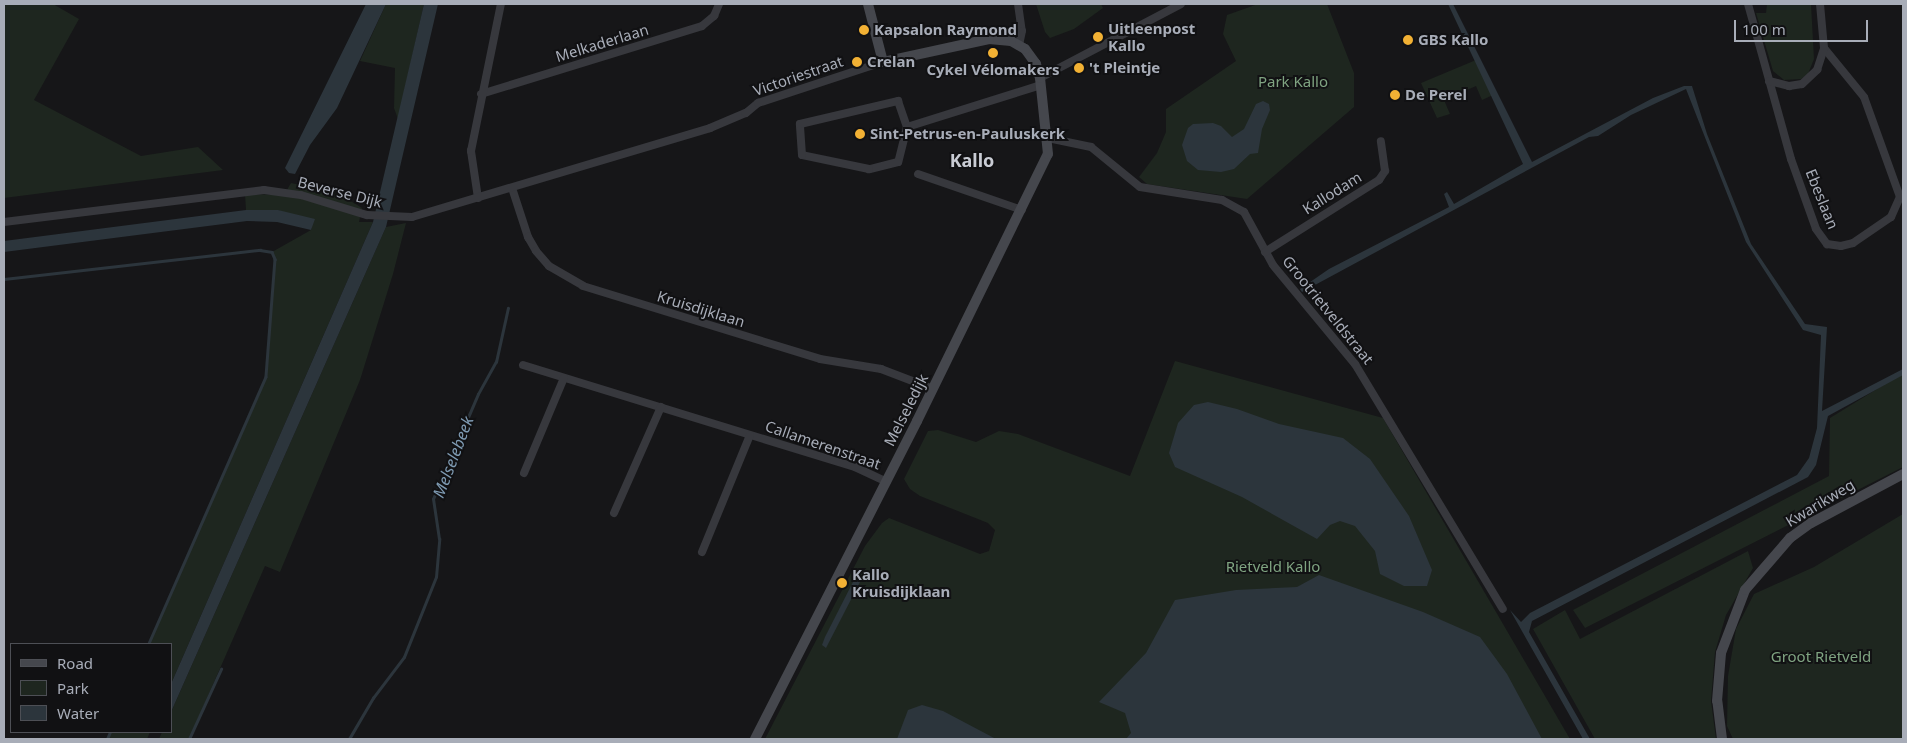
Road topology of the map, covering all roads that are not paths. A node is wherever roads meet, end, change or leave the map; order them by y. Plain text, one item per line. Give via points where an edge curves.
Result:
1 (501, 4) edge
2 (719, 4) edge
3 (868, 4) edge
4 (1018, 4) edge
5 (1181, 4) edge
6 (1748, 4) edge
7 (1820, 4) edge
8 (1019, 45) junction
9 (1824, 48) junction
10 (883, 62) junction
11 (1041, 81) junction
12 (1769, 81) junction
13 (481, 94) junction
14 (746, 113) joint
15 (907, 127) junction
16 (1048, 138) junction
17 (1381, 141) dead end
18 (918, 174) dead end
19 (512, 188) junction
20 (478, 198) junction
21 (1022, 210) junction
22 (4, 222) edge
23 (1265, 252) junction
24 (523, 365) dead end
25 (564, 378) junction
26 (933, 388) junction
27 (661, 408) junction
28 (750, 435) junction
29 (524, 473) dead end
30 (1903, 474) edge
31 (887, 482) junction
32 (614, 513) dead end
33 (702, 552) dead end
34 (1504, 609) dead end
35 (755, 739) edge
36 (1722, 739) edge

1 - 13 street
2 - 13 street, Melkaderlaan via 714,16 702,26
3 - 10 main road
4 - 8 street via 1022,31
5 - 11 street
6 - 12 street, Ebeslaan
7 - 9 street
8 - 10 main road, Victoriestraat via 1003,39 989,39
8 - 11 main road via 1030,55
9 - 12 street via 1817,70 1802,84 1789,86
9 - 12 street, Ebeslaan via 1864,98 1900,197 1891,216 1848,245 1827,244 1816,229
10 - 14 street, Victoriestraat via 758,103
11 - 15 street
11 - 16 main road, Melseledijk
13 - 20 street via 470,151
14 - 19 street, Beverse Dijk via 710,128
15 - 15 street via 898,101 800,124 801,152 820,160 869,169 898,162
16 - 21 main road, Melseledijk via 1045,163
16 - 23 street, Grootrietveldstraat via 1091,147 1140,187 1230,202 1244,212
17 - 23 street, Kallodam via 1379,148 1385,166 1379,180
18 - 21 street
19 - 20 street, Beverse Dijk
19 - 26 street, Kruisdijklaan via 536,251 548,266 583,286 820,360 882,369
20 - 22 street, Beverse Dijk via 429,213 394,218 368,215 301,195 264,190
21 - 26 main road, Melseledijk
23 - 34 street, Grootrietveldstraat via 1355,364
24 - 25 street, Callamerenstraat
25 - 27 street, Callamerenstraat
25 - 29 street
26 - 31 main road, Melseledijk
27 - 28 street, Callamerenstraat
27 - 32 street
28 - 31 street, Callamerenstraat via 855,467
28 - 33 street, Callamerenstraat
30 - 36 main road, Kwarikweg via 1811,523 1790,538 1745,590 1721,653 1717,701
31 - 35 main road, Melseledijk

